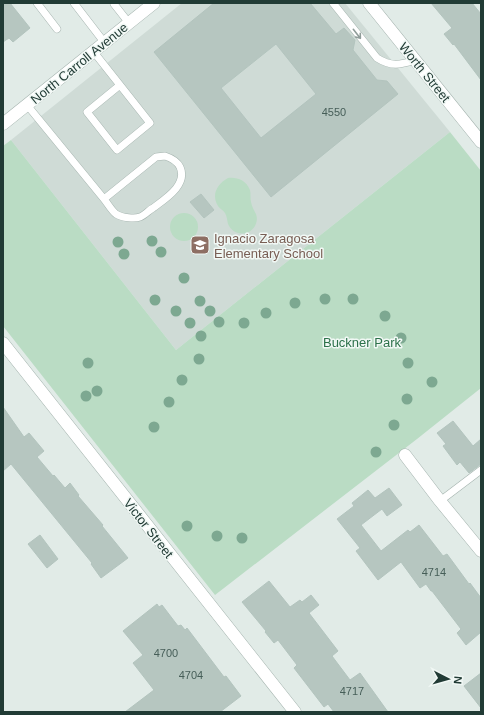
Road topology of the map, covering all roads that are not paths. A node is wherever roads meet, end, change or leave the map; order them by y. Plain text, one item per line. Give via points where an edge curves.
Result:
1 (37, 3) edge
2 (74, 3) edge
3 (114, 3) edge
4 (154, 3) edge
5 (333, 3) edge
6 (369, 3) edge
7 (129, 23) junction
8 (57, 29) dead end
9 (104, 42) junction
10 (93, 51) junction
11 (416, 60) junction
12 (120, 85) junction
13 (27, 105) junction
14 (3, 124) edge
15 (481, 142) edge
16 (104, 199) junction
17 (3, 343) edge
18 (405, 455) dead end
19 (481, 470) edge
20 (440, 501) junction
21 (481, 551) edge
22 (295, 712) edge

1 - 8 lane
2 - 9 lane
3 - 7 lane
4 - 7 street, North Carroll Avenue
5 -> 11 lane via 376,58 385,63 400,65
6 - 11 street, Worth Street
7 - 9 street, North Carroll Avenue
9 - 10 street, North Carroll Avenue
10 - 12 lane
10 - 13 street, North Carroll Avenue
11 - 15 street, Worth Street
12 - 12 lane via 150,123 118,150 87,112
13 - 14 street, North Carroll Avenue
13 - 16 lane
16 - 16 lane via 117,214 129,218 140,217 168,197 179,185 181,169 171,158 156,157
17 - 22 street, Victor Street
18 - 20 street
19 - 20 lane
20 - 21 street

